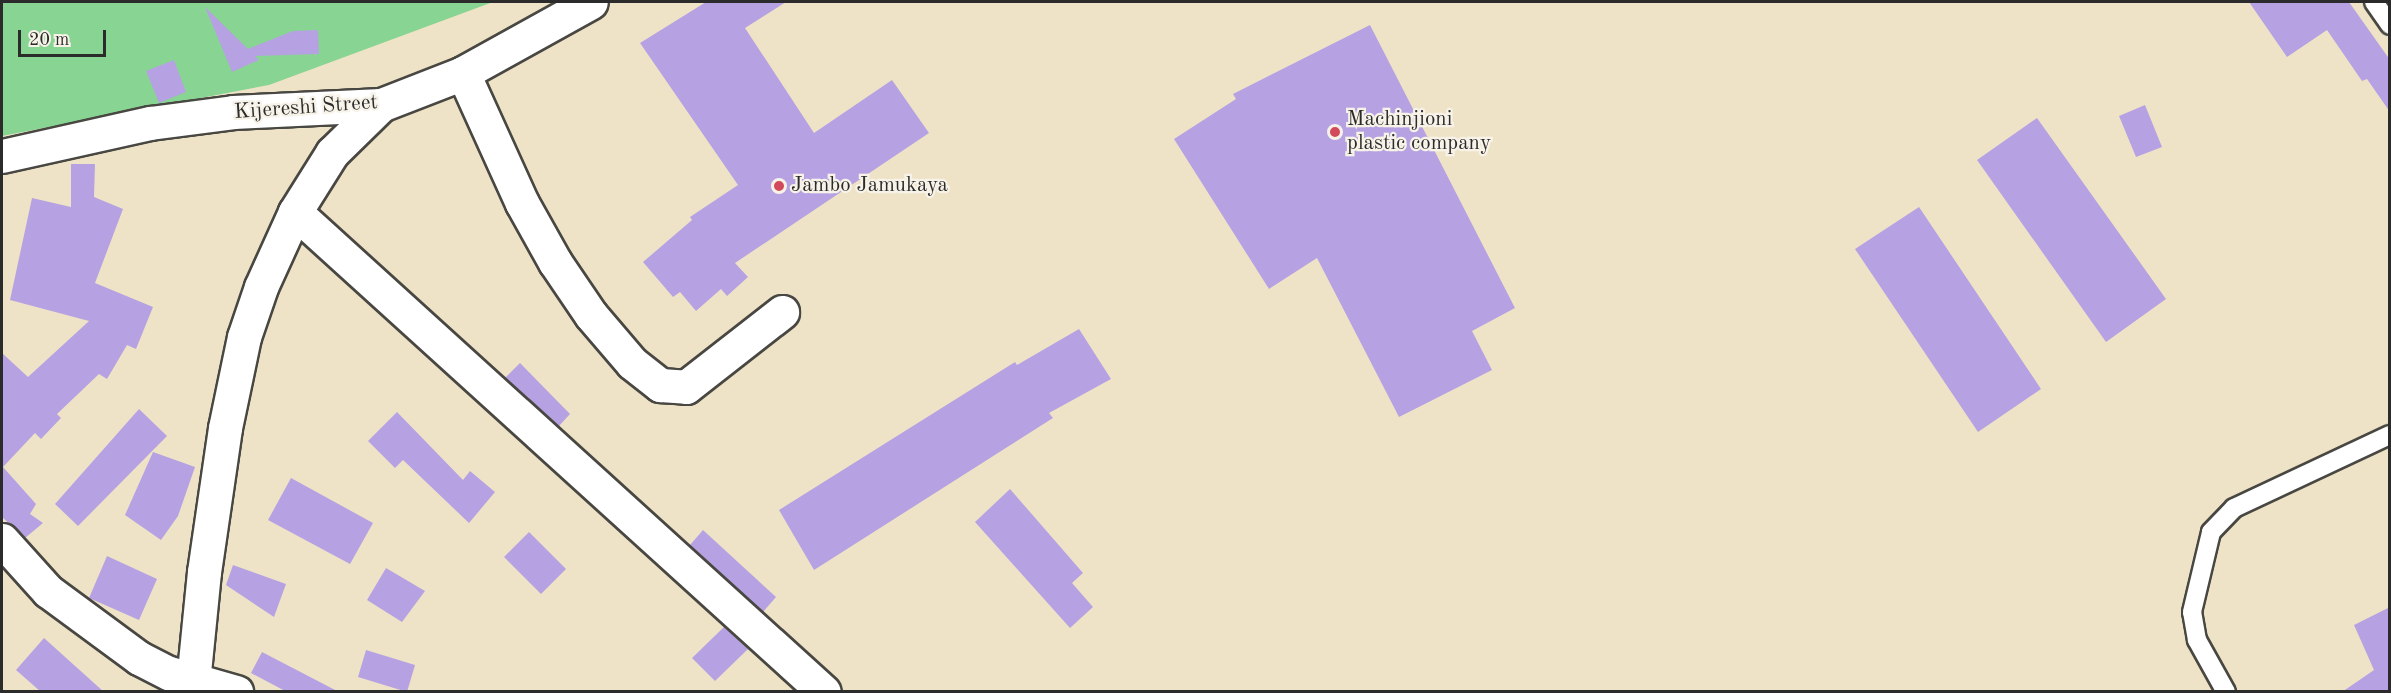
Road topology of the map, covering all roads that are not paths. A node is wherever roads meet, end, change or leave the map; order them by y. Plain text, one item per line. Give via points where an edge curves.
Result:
1 (591, 2) edge
2 (2374, 2) edge
3 (2390, 25) edge
4 (463, 73) junction
5 (381, 105) junction
6 (2, 156) edge
7 (295, 212) junction
8 (782, 312) dead end
9 (2390, 435) edge
10 (2, 540) edge
11 (194, 686) edge
12 (236, 692) edge
13 (824, 692) edge
14 (2226, 692) edge

1 - 4 street, Kijereshi Street
2 - 3 lane
4 - 5 street, Kijereshi Street
4 - 8 street via 522,203 555,262 591,315 632,363 660,385 686,387
5 - 6 street, Kijereshi Street via 209,115 150,123
5 - 7 street via 332,153
7 - 11 street via 261,287 244,337 225,428 204,573
7 - 13 street
9 - 14 lane via 2234,508 2211,532 2192,612 2197,640
10 - 11 street via 48,591 94,627 139,658
11 - 12 street

